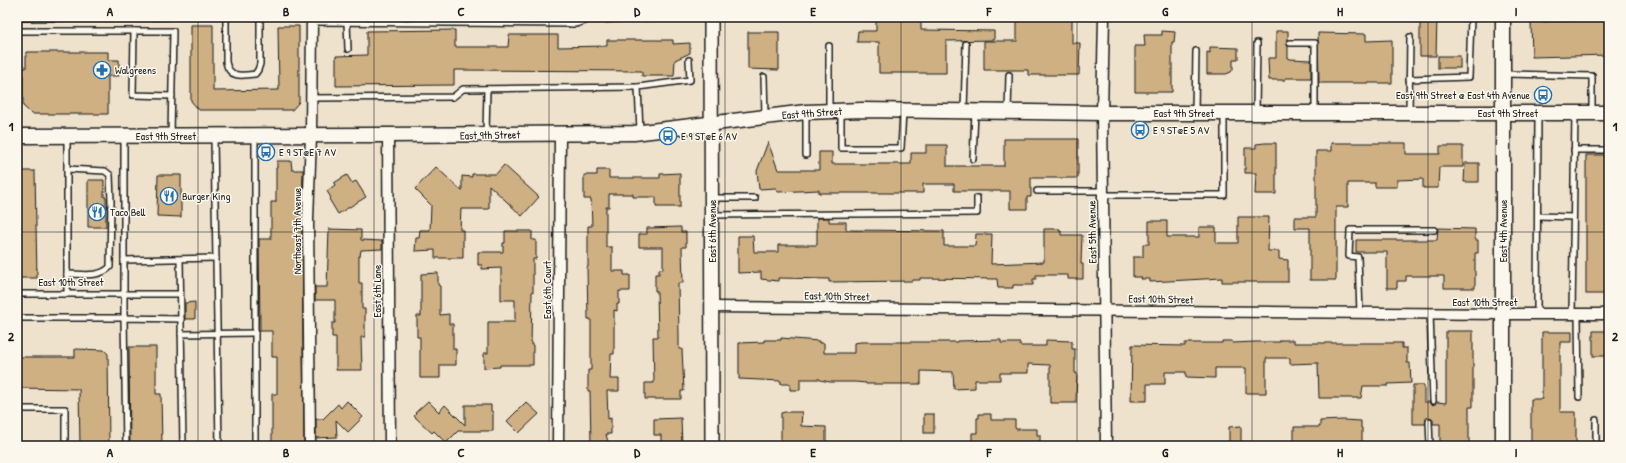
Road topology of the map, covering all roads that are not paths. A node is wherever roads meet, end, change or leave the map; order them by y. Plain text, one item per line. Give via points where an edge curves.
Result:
1 (167, 17) edge
2 (226, 17) edge
3 (260, 17) edge
4 (665, 17) edge
5 (711, 17) edge
6 (1104, 17) edge
7 (1471, 17) edge
8 (1503, 17) edge
9 (17, 18) edge
10 (312, 19) edge
11 (347, 22) junction
12 (17, 31) edge
13 (134, 31) junction
14 (1410, 37) dead end
15 (1257, 43) dead end
16 (1290, 43) dead end
17 (966, 44) dead end
18 (829, 46) dead end
19 (348, 49) dead end
20 (1196, 52) dead end
21 (689, 60) dead end
22 (1503, 74) junction
23 (1008, 75) dead end
24 (764, 77) dead end
25 (1409, 79) junction
26 (638, 87) junction
27 (487, 89) junction
28 (172, 96) junction
29 (311, 98) junction
30 (903, 110) junction
31 (834, 111) junction
32 (969, 111) junction
33 (806, 112) junction
34 (1008, 112) junction
35 (1503, 112) junction
36 (1102, 113) junction
37 (1195, 113) junction
38 (1224, 113) junction
39 (1256, 113) junction
40 (1315, 113) junction
41 (1408, 113) junction
42 (1538, 113) junction
43 (1575, 113) junction
44 (1592, 113) junction
45 (1609, 113) edge
46 (765, 117) junction
47 (712, 124) junction
48 (640, 132) junction
49 (560, 134) junction
50 (124, 135) junction
51 (486, 135) junction
52 (17, 136) edge
53 (67, 136) junction
54 (171, 136) junction
55 (214, 136) junction
56 (255, 136) junction
57 (311, 136) junction
58 (388, 136) junction
59 (1574, 150) junction
60 (1609, 150) edge
61 (806, 156) dead end
62 (973, 159) dead end
63 (67, 169) junction
64 (1037, 191) dead end
65 (1103, 193) junction
66 (712, 198) junction
67 (755, 198) dead end
68 (977, 198) dead end
69 (712, 214) junction
70 (1538, 216) junction
71 (1573, 217) junction
72 (1434, 230) dead end
73 (216, 258) junction
74 (124, 260) junction
75 (180, 260) junction
76 (67, 274) junction
77 (17, 294) edge
78 (67, 294) junction
79 (124, 294) junction
80 (180, 294) junction
81 (712, 307) junction
82 (1105, 310) junction
83 (1360, 313) junction
84 (1430, 313) junction
85 (1503, 314) junction
86 (1537, 314) junction
87 (1575, 314) junction
88 (1609, 314) edge
89 (17, 318) edge
90 (124, 318) junction
91 (181, 319) junction
92 (255, 333) junction
93 (181, 334) junction
94 (218, 334) junction
95 (1579, 397) dead end
96 (1433, 401) dead end
97 (17, 409) edge
98 (1596, 420) dead end
99 (1429, 421) dead end
100 (65, 446) edge
101 (126, 446) edge
102 (183, 446) edge
103 (219, 446) edge
104 (255, 446) edge
105 (310, 446) edge
106 (390, 446) edge
107 (558, 446) edge
108 (712, 446) edge
109 (1106, 446) edge
110 (1430, 446) edge
111 (1503, 446) edge
112 (1596, 446) edge

1 - 9 lane
2 - 3 lane via 227,68 237,75 255,74 258,70
4 - 11 lane via 588,20 576,24
5 - 47 street, East 6th Avenue
6 - 36 street, East 5th Avenue
7 - 25 lane via 1469,77
8 - 22 main road, East 4th Avenue
10 - 11 lane
10 - 29 street, Northeast 7th Avenue
11 - 19 lane
12 - 13 lane
13 - 28 lane via 133,95
13 - 28 lane via 173,31
14 - 25 lane
15 - 39 lane
16 - 40 lane via 1315,43
17 - 32 lane
18 - 31 lane
20 - 37 lane
21 - 26 lane via 690,80
22 - 35 main road, East 4th Avenue
22 - 44 lane via 1592,76
23 - 34 lane
24 - 46 lane
25 - 41 lane
26 - 27 lane
26 - 48 lane
27 - 29 lane via 463,89 453,97
27 - 51 lane
28 - 54 lane
29 - 57 street, Northeast 7th Avenue
30 - 31 main road, East 9th Street
30 - 31 lane via 901,148 841,148
30 - 32 main road, East 9th Street
31 - 33 main road, East 9th Street
32 - 34 main road, East 9th Street
32 - 62 lane
33 - 46 main road, East 9th Street
33 - 61 lane
34 - 36 main road, East 9th Street
35 - 41 main road, East 9th Street
35 - 42 main road, East 9th Street
35 - 85 main road, East 4th Avenue
36 - 37 main road, East 9th Street
36 - 65 street, East 5th Avenue
37 - 38 main road, East 9th Street
38 - 39 main road, East 9th Street
38 - 65 lane via 1224,195
39 - 40 main road, East 9th Street
40 - 41 main road, East 9th Street
42 - 43 main road, East 9th Street
42 - 70 lane
43 - 44 main road, East 9th Street
43 - 59 lane
44 - 45 main road, East 9th Street
46 - 47 main road, East 9th Street
47 - 48 main road, East 9th Street
47 - 66 street, East 6th Avenue
48 - 49 main road, East 9th Street
49 - 51 main road, East 9th Street
49 - 107 street, East 6th Court
50 - 53 main road, East 9th Street
50 - 54 main road, East 9th Street
50 - 74 lane
51 - 58 main road, East 9th Street
52 - 53 main road, East 9th Street
53 - 63 lane
54 - 55 main road, East 9th Street
55 - 56 main road, East 9th Street
55 - 73 lane
56 - 57 main road, East 9th Street
56 - 92 lane
57 - 58 main road, East 9th Street
57 - 105 street, Northeast 7th Avenue via 308,219
58 - 106 street, East 6th Lane
59 - 60 lane
59 - 71 lane
63 - 76 lane
63 - 76 lane via 105,171 110,175 111,201 110,267 106,272 97,274
64 - 65 lane
65 - 82 street, East 5th Avenue
66 - 67 lane
66 - 69 street, East 6th Avenue
68 - 69 lane via 977,213
69 - 81 street, East 6th Avenue
70 - 71 lane
70 - 86 lane
71 - 87 lane
72 - 83 lane via 1350,230 1349,256 1358,257
73 - 75 lane
73 - 94 lane
74 - 75 lane
74 - 79 lane
75 - 80 lane
76 - 78 lane
77 - 78 lane, East 10th Street
78 - 79 lane, East 10th Street
79 - 80 lane, East 10th Street
79 - 90 lane
80 - 91 lane
81 - 82 street, East 10th Street
81 - 108 street, East 6th Avenue
82 - 83 street, East 10th Street
82 - 109 street, East 5th Avenue
83 - 84 street, East 10th Street
84 - 85 street, East 10th Street
84 - 96 lane
85 - 86 street, East 10th Street
85 - 111 main road, East 4th Avenue
86 - 87 street, East 10th Street
87 - 88 street, East 10th Street
87 - 95 lane
89 - 90 lane
90 - 91 lane
90 - 101 lane
91 - 93 lane
92 - 94 lane
92 - 104 lane
93 - 94 lane
93 - 102 lane
94 - 103 lane
97 - 100 lane via 65,409
98 - 112 lane
99 - 110 lane

